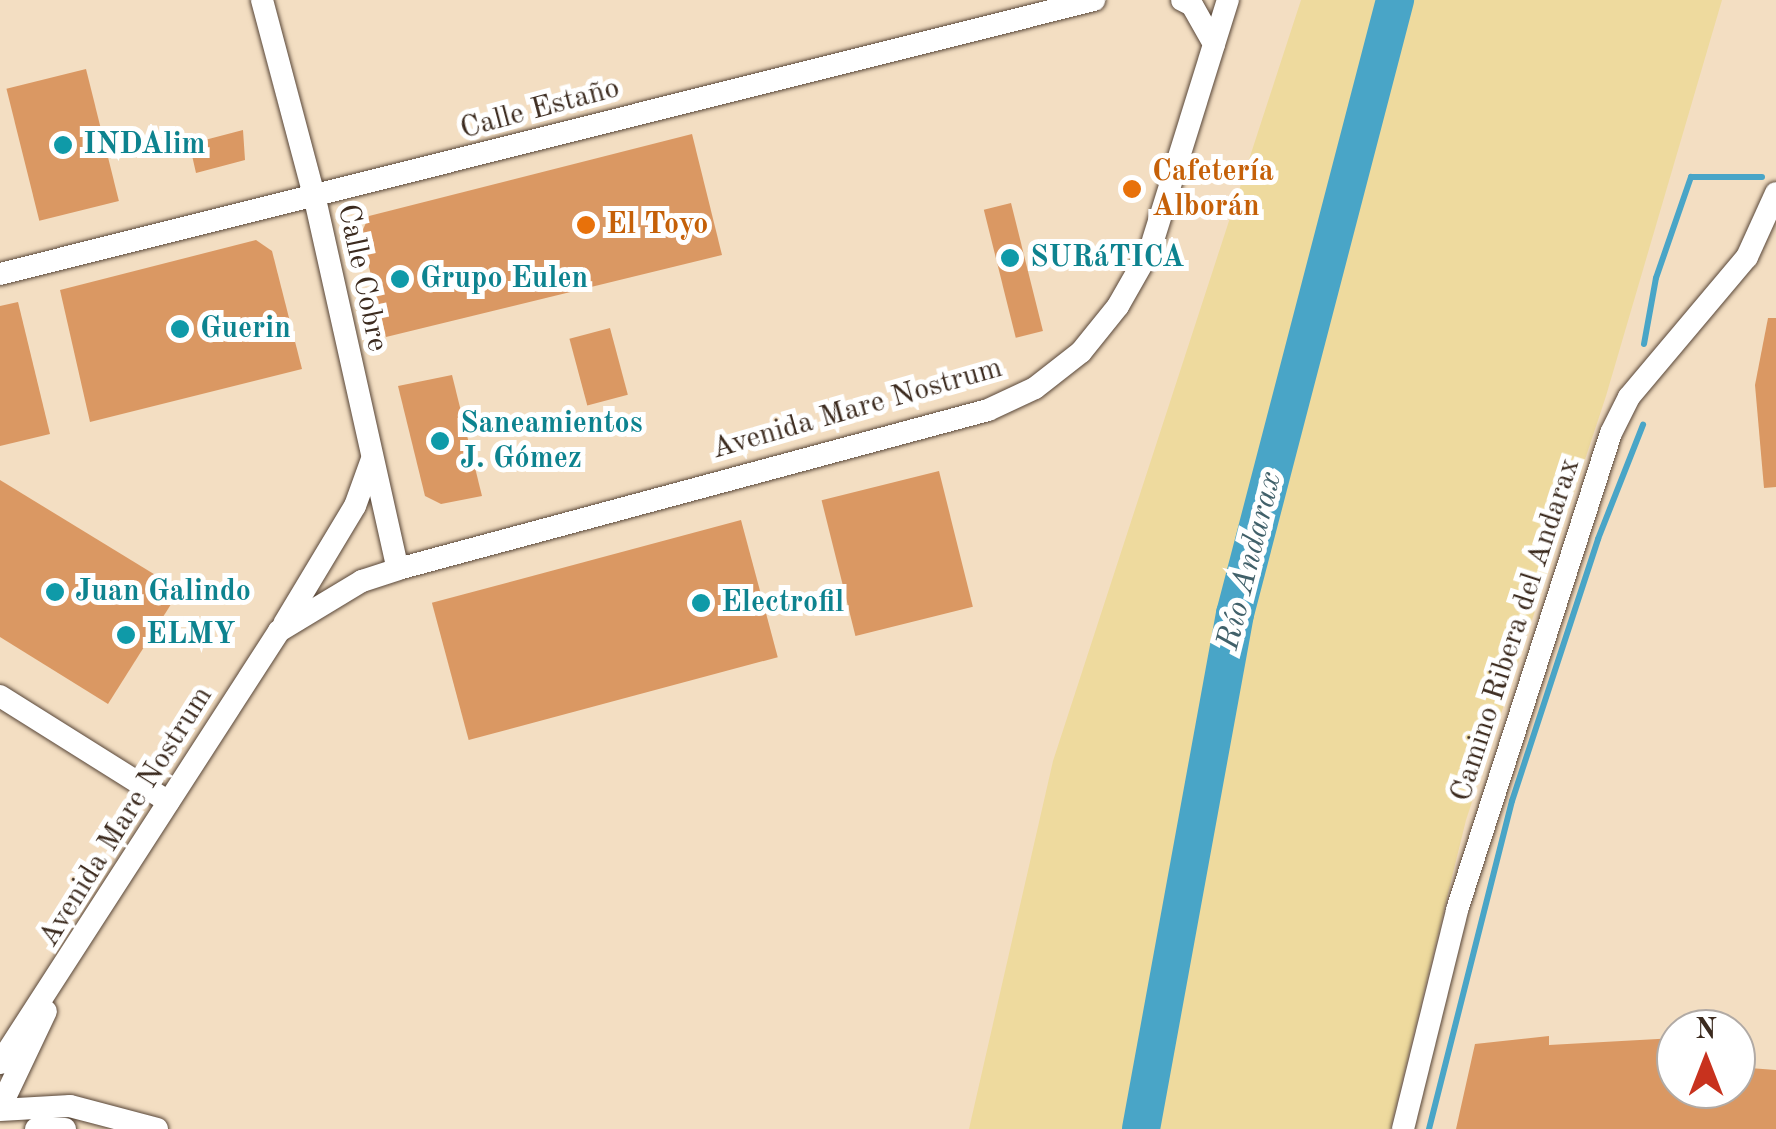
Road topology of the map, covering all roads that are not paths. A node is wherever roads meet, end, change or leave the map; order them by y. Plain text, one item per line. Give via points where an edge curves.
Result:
1 (262, 0) edge
2 (1094, 0) edge
3 (1182, 0) edge
4 (1228, 0) edge
5 (1214, 44) junction
6 (1776, 194) edge
7 (315, 199) junction
8 (0, 274) edge
9 (373, 456) junction
10 (398, 569) junction
11 (279, 632) junction
12 (0, 696) edge
13 (169, 802) junction
14 (55, 984) junction
15 (0, 1064) edge
16 (0, 1109) edge
17 (151, 1128) edge
18 (36, 1129) edge
19 (66, 1129) edge
20 (1403, 1129) edge

1 - 7 street, Calle Cobre
2 - 7 street, Calle Estaño
3 - 5 street
4 - 5 street, Avenida Mare Nostrum
5 - 10 street, Avenida Mare Nostrum via 1150,250 1081,352 1035,388 988,410
6 - 20 street, Camino Ribera del Andarax via 1747,257 1629,397 1612,433 1457,910
7 - 8 street, Calle Estaño
7 - 9 street, Calle Cobre
9 - 10 street, Calle Cobre
9 - 11 street, Avenida Mare Nostrum via 355,506
10 - 11 street, Avenida Mare Nostrum via 362,581
11 - 13 street, Avenida Mare Nostrum
12 - 13 street
13 - 14 street, Avenida Mare Nostrum
14 - 15 street, Avenida Mare Nostrum
14 - 16 street, Avenida Mare Nostrum
16 - 17 street via 70,1106
18 - 19 street

